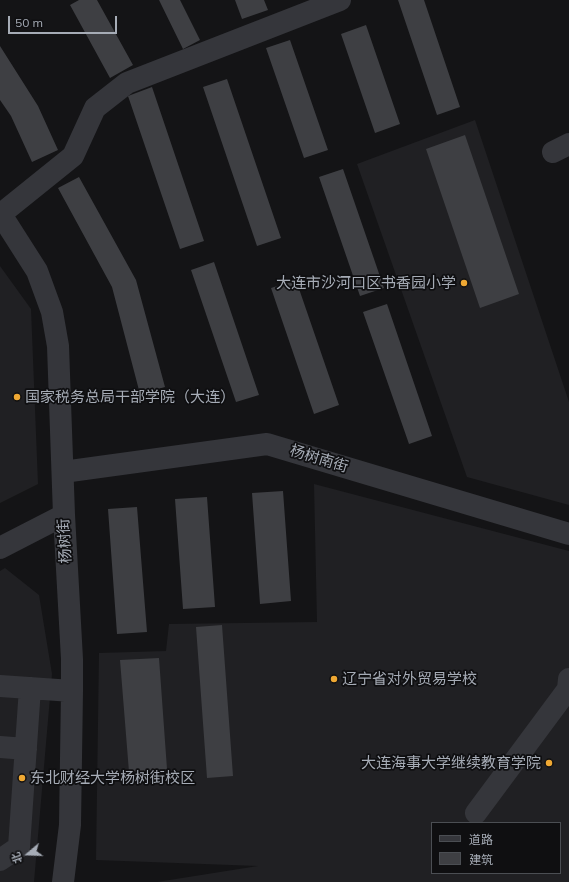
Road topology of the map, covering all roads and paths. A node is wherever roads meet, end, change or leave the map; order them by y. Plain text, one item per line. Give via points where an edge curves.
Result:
1 (340, 0) edge
2 (0, 214) edge
3 (63, 472) junction
4 (64, 515) junction
5 (569, 534) edge
6 (0, 548) edge
7 (569, 679) edge
8 (0, 686) edge
9 (30, 688) junction
10 (72, 691) junction
11 (0, 747) edge
12 (26, 749) junction
13 (476, 813) dead end
14 (0, 860) edge
15 (63, 882) edge

1 - 2 street via 127,83 95,108 73,156
2 - 3 street, 杨树街 via 37,271 52,312 58,346
3 - 4 street, 杨树街
3 - 5 street, 杨树南街 via 267,444
4 - 6 street
4 - 10 street, 杨树街
7 - 13 street via 568,689
8 - 9 street
9 - 10 street
9 - 12 street
10 - 15 street, 杨树街 via 70,825
11 - 12 street
12 - 14 street via 19,847

